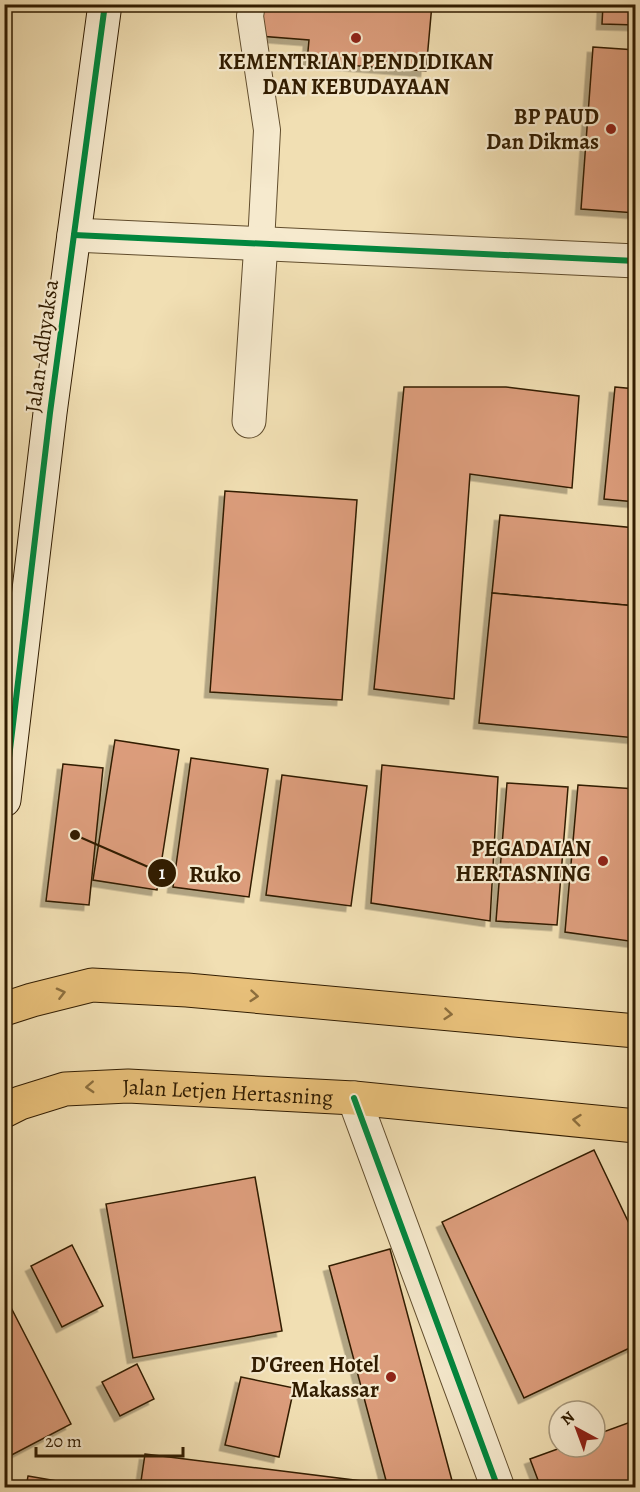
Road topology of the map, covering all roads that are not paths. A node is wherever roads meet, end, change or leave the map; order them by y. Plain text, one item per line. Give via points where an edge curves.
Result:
1 (105, 4) edge
2 (252, 4) edge
3 (74, 235) junction
4 (261, 243) junction
5 (636, 261) edge
6 (249, 420) dead end
7 (4, 800) edge
8 (4, 1010) edge
9 (636, 1031) edge
10 (354, 1098) junction
11 (4, 1112) edge
12 (636, 1126) edge
13 (498, 1488) edge

1 - 3 street, Jalan Adhyaksa
2 - 4 lane via 250,16 267,130
3 - 4 street
3 - 7 street, Jalan Adhyaksa
4 - 5 street
4 - 6 street
8 -> 9 main road via 92,985 187,990
10 -> 11 main road, Jalan Letjen Hertasning via 128,1086 65,1089
12 -> 10 main road, Jalan Letjen Hertasning
10 - 13 street

